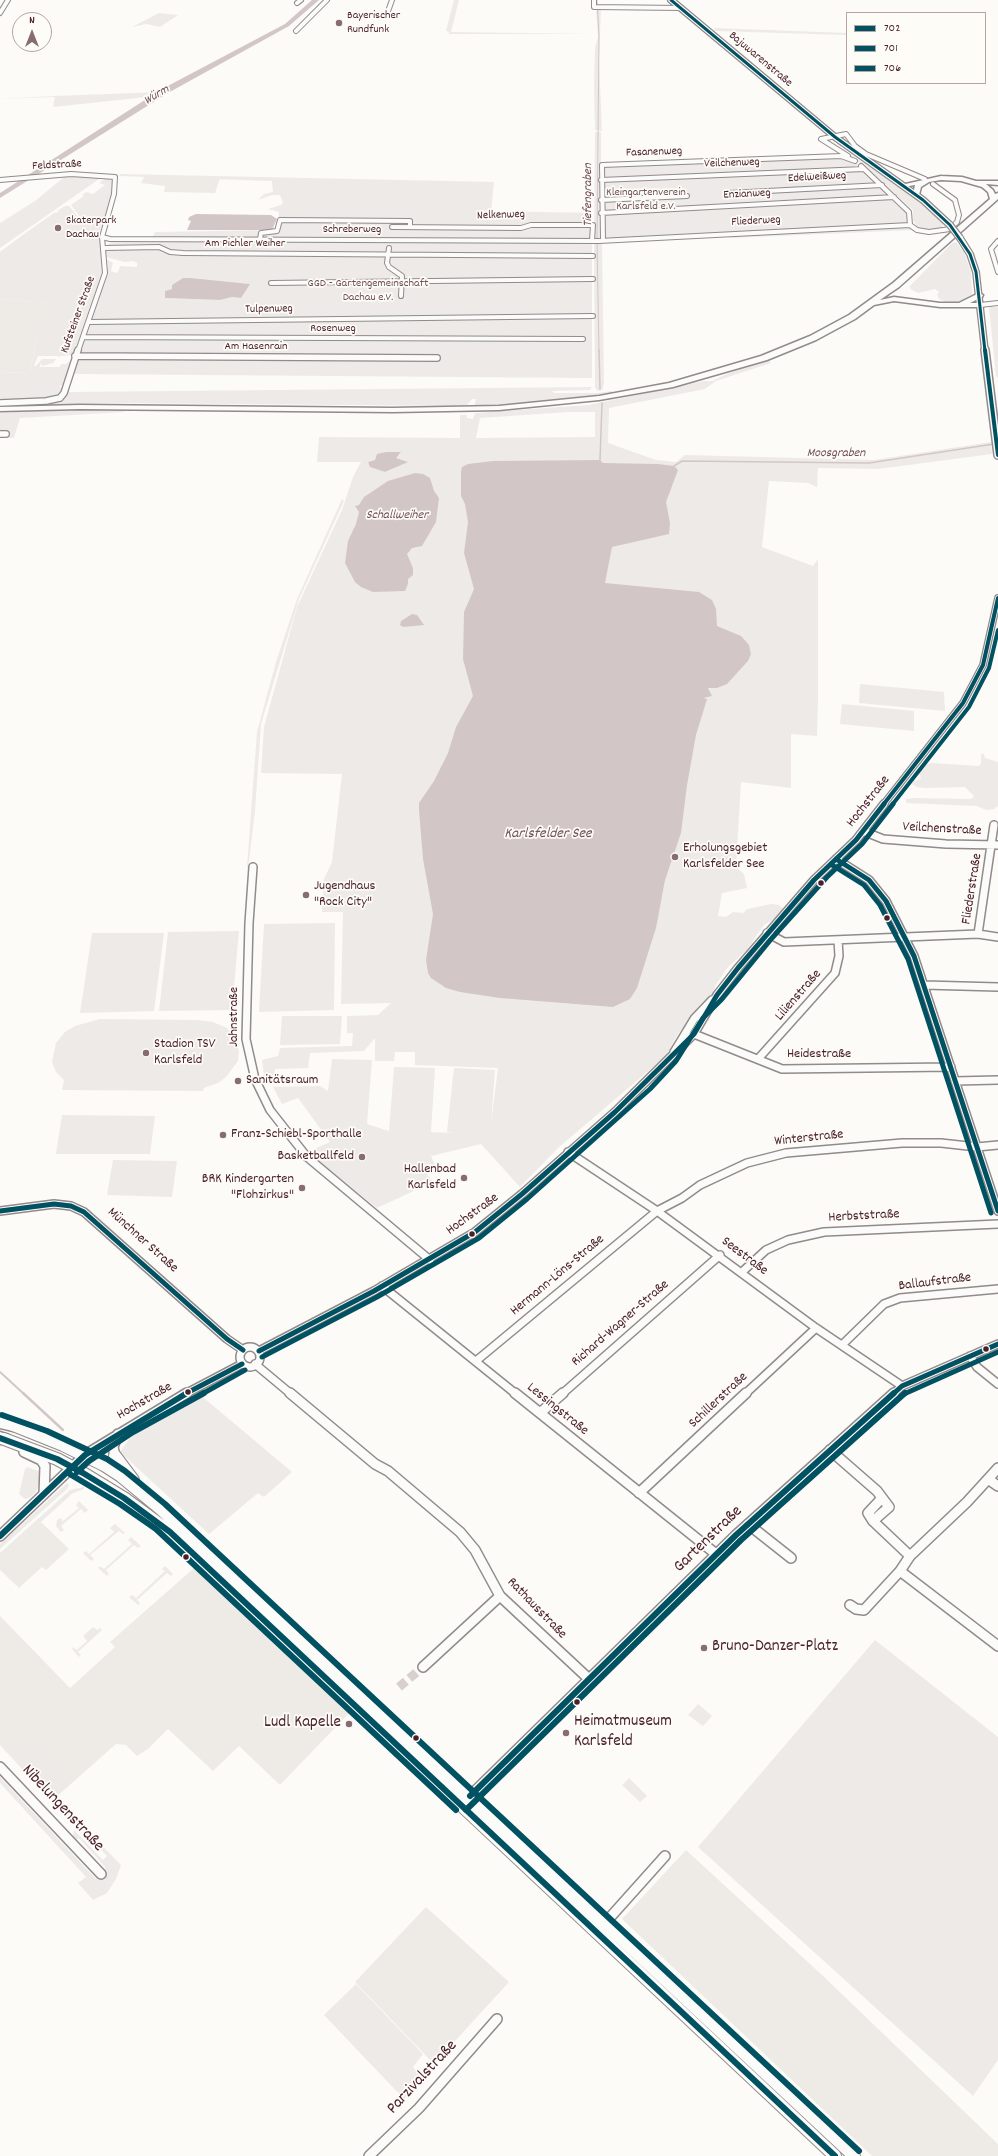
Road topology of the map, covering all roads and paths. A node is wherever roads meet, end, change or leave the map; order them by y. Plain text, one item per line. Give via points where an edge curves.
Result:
1 (8, 0) edge
2 (301, 0) edge
3 (327, 0) edge
4 (392, 0) edge
5 (594, 0) edge
6 (671, 0) edge
7 (297, 3) dead end
8 (0, 4) edge
9 (6, 5) junction
10 (681, 8) junction
11 (0, 14) edge
12 (387, 14) dead end
13 (296, 31) dead end
14 (835, 137) junction
15 (855, 161) junction
16 (864, 169) junction
17 (115, 177) joint
18 (0, 180) edge
19 (601, 180) junction
20 (929, 182) junction
21 (977, 182) junction
22 (998, 184) edge
23 (882, 185) junction
24 (904, 185) junction
25 (729, 193) dead end
26 (916, 194) junction
27 (687, 196) dead end
28 (894, 197) junction
29 (996, 197) edge
30 (601, 200) junction
31 (601, 213) junction
32 (393, 220) junction
33 (910, 225) junction
34 (392, 227) junction
35 (410, 227) junction
36 (102, 237) junction
37 (260, 240) junction
38 (389, 240) junction
39 (998, 240) edge
40 (597, 241) junction
41 (103, 248) junction
42 (389, 248) dead end
43 (388, 255) junction
44 (593, 256) dead end
45 (998, 272) edge
46 (593, 279) dead end
47 (402, 281) junction
48 (271, 283) dead end
49 (896, 285) junction
50 (980, 295) junction
51 (401, 296) dead end
52 (913, 301) junction
53 (871, 304) junction
54 (997, 304) edge
55 (959, 305) junction
56 (980, 305) junction
57 (593, 316) dead end
58 (89, 322) junction
59 (83, 337) junction
60 (583, 339) dead end
61 (75, 356) junction
62 (437, 358) dead end
63 (0, 403) edge
64 (0, 409) edge
65 (0, 434) edge
66 (6, 434) dead end
67 (998, 453) edge
68 (998, 598) edge
69 (994, 824) dead end
70 (863, 831) junction
71 (995, 844) edge
72 (836, 859) junction
73 (253, 867) dead end
74 (767, 933) junction
75 (978, 934) junction
76 (998, 936) edge
77 (905, 938) junction
78 (838, 940) junction
79 (924, 986) junction
80 (998, 987) edge
81 (717, 995) junction
82 (694, 1034) junction
83 (671, 1058) junction
84 (758, 1059) junction
85 (951, 1067) junction
86 (998, 1080) edge
87 (956, 1081) junction
88 (977, 1146) junction
89 (998, 1146) edge
90 (568, 1152) junction
91 (0, 1211) edge
92 (657, 1211) junction
93 (998, 1211) edge
94 (998, 1224) edge
95 (720, 1255) junction
96 (430, 1260) junction
97 (742, 1272) junction
98 (382, 1286) junction
99 (998, 1289) edge
100 (816, 1328) junction
101 (843, 1344) junction
102 (998, 1344) edge
103 (243, 1350) junction
104 (259, 1351) junction
105 (970, 1356) junction
106 (476, 1361) junction
107 (242, 1364) junction
108 (256, 1364) junction
109 (998, 1384) edge
110 (902, 1386) junction
111 (540, 1413) junction
112 (0, 1422) edge
113 (13, 1426) joint
114 (118, 1434) junction
115 (2, 1438) edge
116 (18, 1444) junction
117 (830, 1450) junction
118 (85, 1455) junction
119 (115, 1456) joint
120 (72, 1467) junction
121 (998, 1468) edge
122 (988, 1479) junction
123 (998, 1486) edge
124 (140, 1491) junction
125 (639, 1493) junction
126 (44, 1494) junction
127 (748, 1524) junction
128 (0, 1536) edge
129 (203, 1553) junction
130 (716, 1554) junction
131 (910, 1556) junction
132 (791, 1558) dead end
133 (900, 1571) junction
134 (500, 1596) junction
135 (850, 1605) dead end
136 (998, 1646) edge
137 (423, 1667) tunnel mouth
138 (589, 1679) junction
139 (0, 1767) edge
140 (465, 1800) junction
141 (665, 1856) dead end
142 (101, 1874) dead end
143 (601, 1928) junction
144 (497, 2019) dead end
145 (369, 2156) edge
146 (835, 2156) edge
147 (854, 2156) edge

1 - 9 street
2 - 7 street
3 - 13 street
4 - 12 street
5 - 10 street via 594,7
6 - 10 main road, Bajuwarenstraße
8 - 9 street
9 - 11 street
10 - 14 main road, Bajuwarenstraße
14 - 15 street via 821,139
14 - 20 street via 846,134 855,146 866,154
14 - 24 main road, Bajuwarenstraße via 864,160
15 - 16 street
15 - 19 street, Fasanenweg via 841,156 602,165
16 - 19 street, Veilchenweg
16 - 23 street
17 - 18 street, Feldstraße via 71,174
17 - 36 street, Kufsteiner Straße via 114,194
19 - 30 street
20 - 21 highway via 955,178
20 - 24 highway
20 - 26 highway via 918,186
20 - 33 street via 955,200 959,211 957,222 950,229 939,232 917,230
21 - 22 highway
21 - 29 highway
23 - 25 street, Edelweißweg
23 - 28 street
24 - 26 main road, Bajuwarenstraße
26 - 50 main road, Bajuwarenstraße, bridge via 950,225 960,238 970,254
27 - 30 street
28 - 31 street, Enzianweg
28 - 33 street via 909,212
29 - 49 highway
30 - 31 street
31 - 40 street
32 - 34 street
32 - 35 street, Nelkenweg via 409,221
32 - 37 street, Nelkenweg via 280,220 277,231 261,233
33 - 40 street, Fliederweg
34 - 35 street, Nelkenweg
34 - 38 street
35 - 40 street, Nelkenweg via 521,228 531,225 594,225
36 - 37 street, Schreberweg
36 - 41 street, Kufsteiner Straße
37 - 38 street, Schreberweg
38 - 40 street, Schreberweg
39 - 45 street via 991,249
41 - 43 street, Am Pichler Weiher via 159,247 170,252 183,253
41 - 58 street, Kufsteiner Straße via 105,273
42 - 43 street
43 - 44 street, Am Pichler Weiher
43 - 47 street via 389,267 402,276
46 - 47 street
47 - 48 street
47 - 51 street
49 - 52 highway via 901,294
49 - 53 highway
50 - 55 highway
50 - 56 main road, Bajuwarenstraße
52 - 53 highway via 894,299
52 - 55 highway
53 - 64 highway via 813,338 740,366 670,385 565,402 499,408 432,410 80,407
54 - 56 street
55 - 56 highway
56 - 67 main road, Bajuwarenstraße
57 - 58 street, Tulpenweg
58 - 59 street, Kufsteiner Straße
59 - 60 street, Rosenweg
59 - 61 street, Kufsteiner Straße
61 - 62 street, Am Hasenrain
61 - 63 street, Kufsteiner Straße via 64,393 60,398
65 - 66 street
68 - 70 street, Hochstraße via 983,665 963,702
69 - 71 street, Fliederstraße
70 - 71 street, Veilchenstraße via 883,839 946,844
70 - 72 street, Hochstraße
71 - 75 street, Fliederstraße
72 - 74 street, Hochstraße
72 - 77 street via 869,880 886,901
73 - 96 street, Jahnstraße via 246,1039 255,1079 270,1110 307,1157
74 - 78 street via 784,942
74 - 81 street, Hochstraße
75 - 76 street
75 - 77 street
77 - 78 street
77 - 79 street
78 - 84 street, Lilienstraße via 839,956 835,973
79 - 80 street
79 - 85 street
81 - 82 street, Hochstraße
81 - 83 street, Hochstraße via 698,1013 684,1032
82 - 83 street, Hochstraße
82 - 84 street, Heidestraße
83 - 90 street, Hochstraße via 640,1089
84 - 85 street, Heidestraße via 782,1069
85 - 87 street
86 - 87 street
87 - 88 street
88 - 89 street, Winterstraße
88 - 92 street, Winterstraße via 920,1142 766,1157 725,1172
88 - 93 street
90 - 92 street, Seestraße
90 - 96 street, Hochstraße via 475,1232
91 - 103 street, Münchner Straße via 54,1204 71,1206 84,1212 227,1339
92 - 95 street, Seestraße
92 - 106 street, Hermann-Löns-Straße
94 - 97 street, Herbststraße via 824,1232 788,1240 766,1250
95 - 97 street, Seestraße
95 - 111 street, Richard-Wagner-Straße
96 - 98 street, Hochstraße
97 - 100 street, Seestraße
98 - 104 street, Hochstraße
98 - 106 street, Lessingstraße
99 - 101 street, Ballaufstraße via 900,1298 884,1304
100 - 101 street, Seestraße
100 - 125 street, Schillerstraße
101 - 110 street, Seestraße
102 - 105 street, Gartenstraße
103 - 104 street via 253,1348
103 - 107 street via 239,1355
104 - 108 street via 261,1356
105 - 109 street via 977,1366
105 - 110 street, Gartenstraße
106 - 111 street, Lessingstraße
107 - 108 street
107 - 114 street, Hochstraße via 172,1401
108 - 134 street, Rathausstraße via 460,1532 475,1550
110 - 117 street, Gartenstraße
111 - 125 street, Lessingstraße
112 - 113 highway
113 - 118 main road
114 - 118 street, Hochstraße
114 - 119 street via 113,1447
115 - 116 main road
116 - 120 main road
116 - 126 street via 24,1452 41,1460 44,1466
117 - 127 street, Gartenstraße
117 - 131 street via 877,1491 882,1498 868,1513 873,1521
118 - 120 street
118 - 124 main road
119 - 124 main road
120 - 126 street
120 - 129 main road via 107,1487
121 - 122 street
122 - 123 street
122 - 131 street
124 - 129 main road
125 - 130 street, Lessingstraße
126 - 128 street
127 - 130 street, Gartenstraße
127 - 132 street
129 - 140 main road
130 - 138 street, Gartenstraße
131 - 133 street
133 - 135 street via 864,1610
133 - 136 street
134 - 137 street
134 - 138 street, Rathausstraße
138 - 140 street, Gartenstraße
139 - 142 street, Nibelungenstraße
140 - 143 main road
141 - 143 street
143 - 146 main road
143 - 147 main road
144 - 145 street, Parzivalstraße via 423,2103

